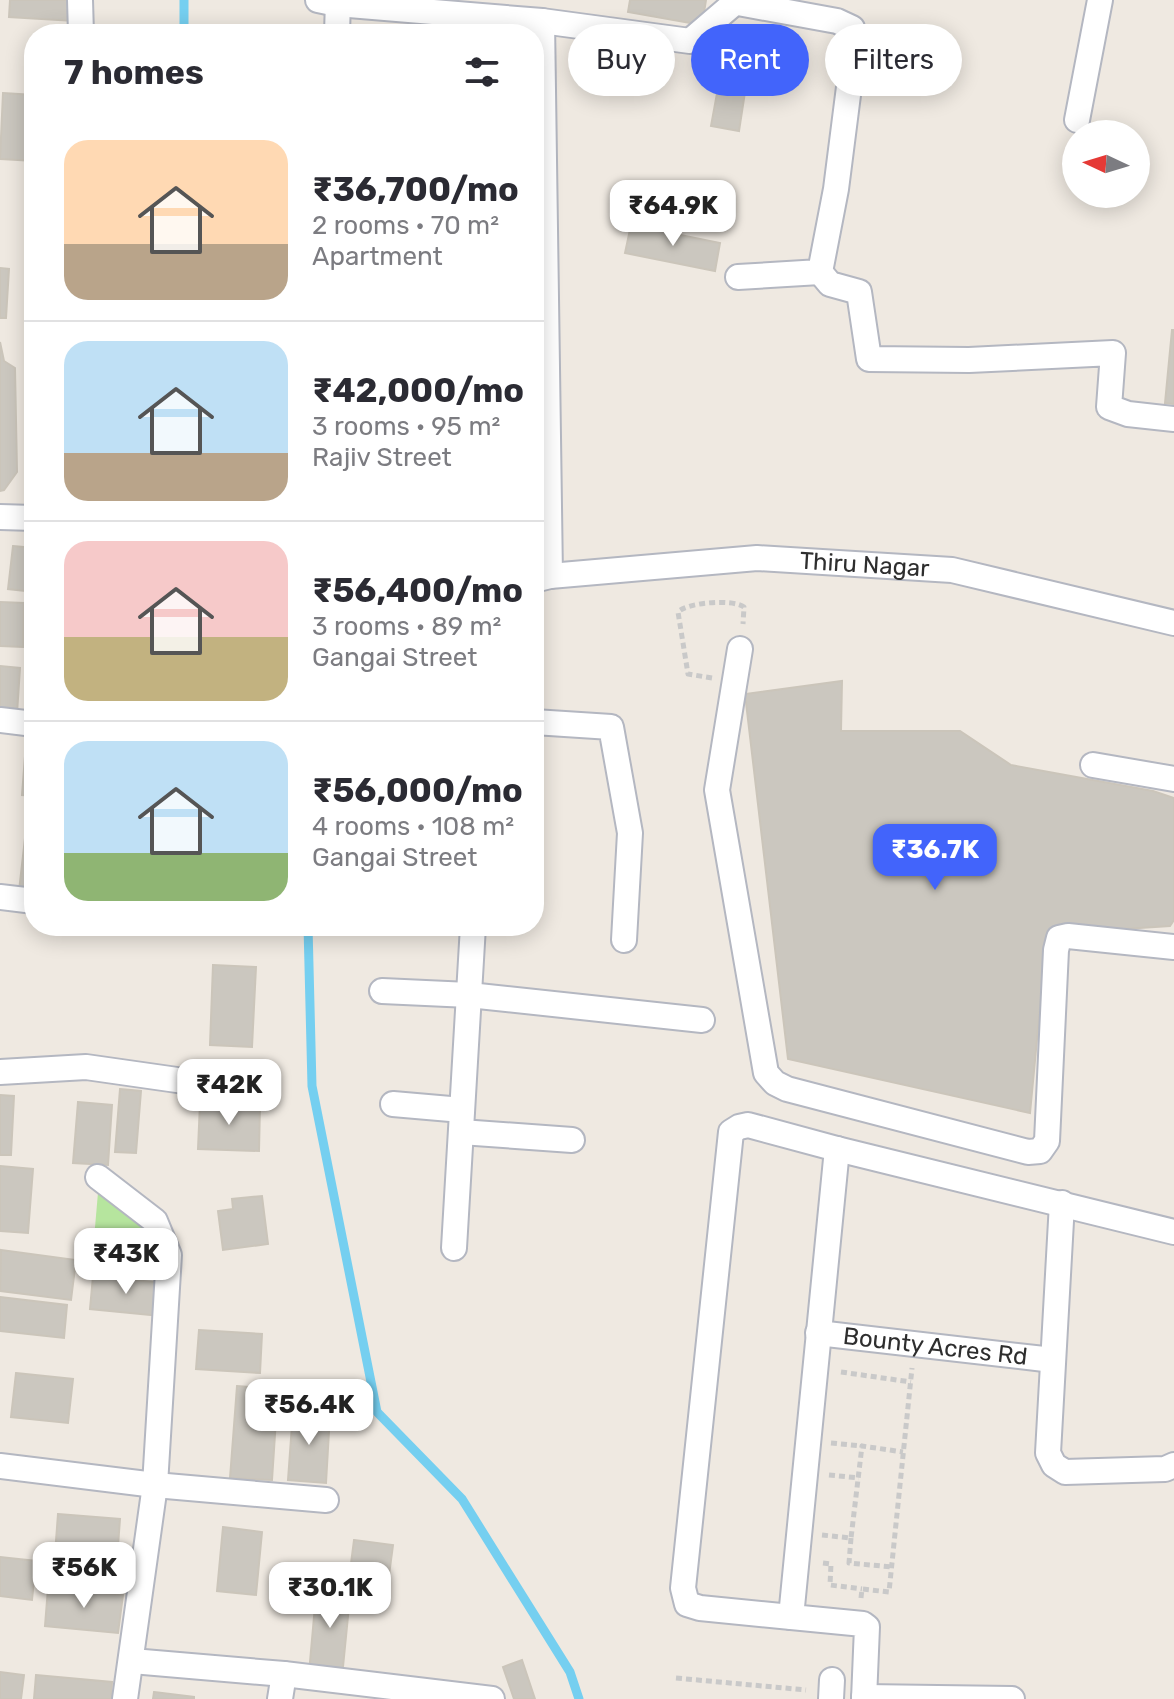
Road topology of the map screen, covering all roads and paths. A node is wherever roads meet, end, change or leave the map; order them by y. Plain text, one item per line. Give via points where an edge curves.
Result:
1 (80, 0) edge
2 (1100, 0) edge
3 (331, 1) edge
4 (738, 1) edge
5 (542, 21) joint
6 (81, 24) edge
7 (335, 24) edge
8 (1077, 120) dead end
9 (820, 272) junction
10 (738, 277) dead end
11 (1174, 419) edge
12 (0, 517) edge
13 (24, 518) edge
14 (544, 578) edge
15 (1174, 623) edge
16 (740, 649) joint
17 (732, 682) junction
18 (0, 720) edge
19 (24, 723) edge
20 (544, 723) edge
21 (1093, 765) dead end
22 (1174, 779) edge
23 (0, 897) edge
24 (24, 900) edge
25 (472, 936) edge
26 (624, 940) dead end
27 (1174, 947) edge
28 (382, 991) dead end
29 (469, 995) junction
30 (702, 1020) dead end
31 (0, 1072) edge
32 (198, 1083) dead end
33 (393, 1104) dead end
34 (462, 1121) junction
35 (572, 1140) dead end
36 (837, 1149) junction
37 (98, 1177) dead end
38 (1062, 1203) junction
39 (1174, 1232) edge
40 (454, 1248) dead end
41 (818, 1333) junction
42 (914, 1345) junction
43 (1053, 1360) junction
44 (832, 1371) dead end
45 (911, 1382) junction
46 (824, 1442) dead end
47 (862, 1446) junction
48 (903, 1452) junction
49 (1174, 1465) edge
50 (0, 1466) edge
51 (820, 1474) dead end
52 (859, 1478) junction
53 (155, 1485) junction
54 (326, 1500) dead end
55 (813, 1534) dead end
56 (851, 1538) junction
57 (810, 1562) dead end
58 (892, 1567) junction
59 (862, 1589) junction
60 (791, 1617) junction
61 (858, 1623) junction
62 (132, 1661) junction
63 (284, 1674) junction
64 (676, 1678) dead end
65 (831, 1690) edge
66 (864, 1698) edge
67 (889, 1698) edge
68 (125, 1699) edge
69 (280, 1699) edge
70 (492, 1699) edge
71 (1012, 1699) edge

1 - 6 street
2 - 8 street
3 - 5 street
3 - 7 street
4 - 5 street via 690,41
4 - 9 street via 852,28 855,40 836,189
9 - 10 street
9 - 11 street via 830,284 859,292 869,359 1113,353 1109,407
12 - 13 street
14 - 15 street, Thiru Nagar via 757,558 952,570
16 - 17 street
16 - 17 path via 745,612 740,604 685,606 678,612 688,674
17 - 27 street via 717,790 766,1073 775,1083 1040,1151 1047,1141 1059,938
18 - 19 street
20 - 26 street via 611,727 630,833
21 - 22 street
23 - 24 street
25 - 29 street
28 - 29 street
29 - 30 street
29 - 34 street
31 - 32 street via 86,1067
33 - 34 street
34 - 35 street
34 - 40 street
36 - 38 street
36 - 41 street
36 - 60 street via 748,1125 731,1132 683,1588 687,1604 700,1608
37 - 53 street via 155,1221 169,1255
38 - 39 street
38 - 43 street
41 - 42 street, Bounty Acres Rd
41 - 60 street
42 - 43 street, Bounty Acres Rd
42 - 45 path
43 - 49 street via 1048,1453 1054,1465 1065,1472
44 - 45 path
45 - 48 path
46 - 47 path
47 - 48 path
47 - 52 path
48 - 58 path
50 - 53 street
51 - 52 path
52 - 56 path
53 - 54 street
53 - 62 street
55 - 56 path
56 - 58 path via 849,1563
57 - 59 path via 831,1564 830,1585
58 - 59 path via 889,1592
59 - 61 path
60 - 61 street
61 - 66 street via 867,1627
62 - 63 street
62 - 68 street
63 - 69 street
63 - 70 street
64 - 65 path
66 - 67 street
67 - 71 street

